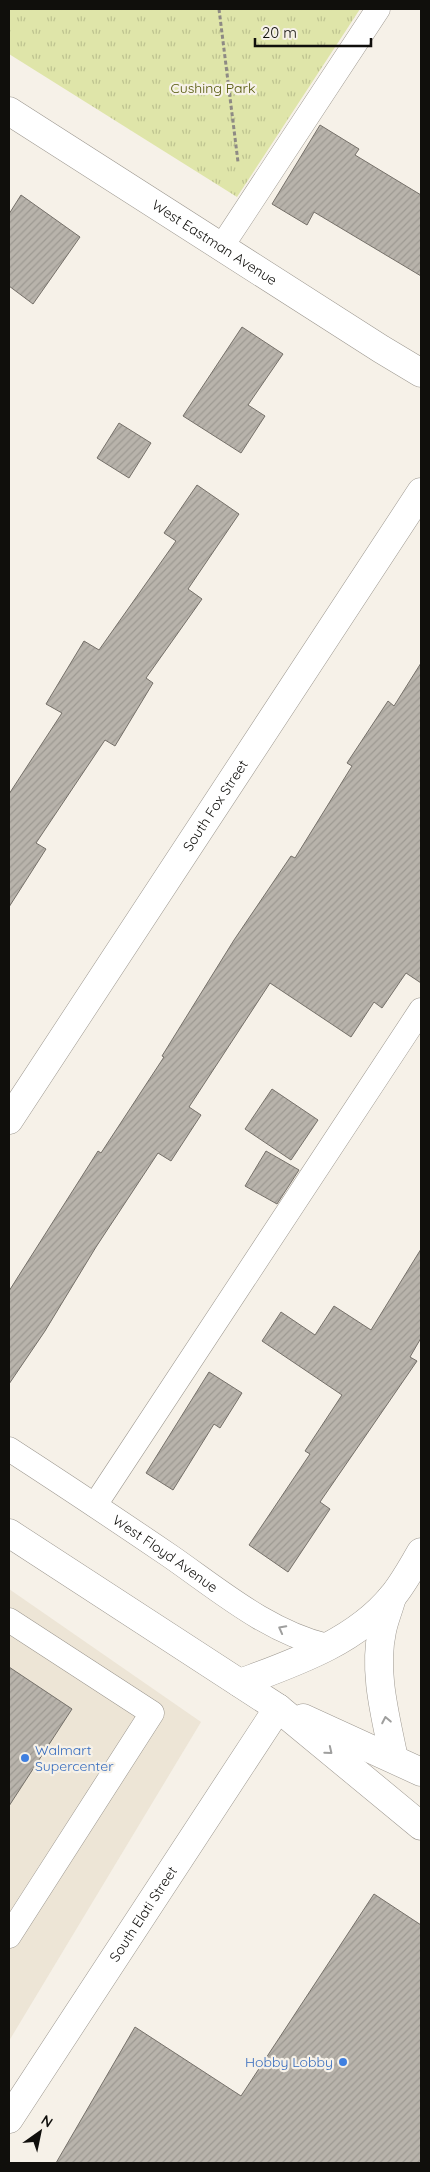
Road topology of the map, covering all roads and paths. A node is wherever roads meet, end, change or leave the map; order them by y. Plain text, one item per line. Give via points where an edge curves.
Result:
1 (219, 9) edge
2 (378, 9) edge
3 (9, 111) edge
4 (244, 212) junction
5 (222, 246) junction
6 (421, 372) edge
7 (421, 492) edge
8 (421, 1010) edge
9 (9, 1120) edge
10 (9, 1449) edge
11 (95, 1505) junction
12 (9, 1532) edge
13 (421, 1552) edge
14 (392, 1598) junction
15 (9, 1620) edge
16 (327, 1646) junction
17 (240, 1683) junction
18 (278, 1708) junction
19 (394, 1759) junction
20 (421, 1772) edge
21 (421, 1826) edge
22 (9, 1936) edge
23 (9, 2119) edge

1 - 4 path
2 - 4 lane
3 - 5 street, West Eastman Avenue
4 - 5 lane
5 - 6 street, West Eastman Avenue
7 - 9 street, South Fox Street
8 - 11 lane
10 - 11 lane, West Floyd Avenue
16 -> 11 lane, West Floyd Avenue via 302,1640 239,1604
12 - 17 street
13 - 14 street
14 - 16 street via 365,1622
19 -> 14 street via 382,1696 379,1656
15 - 22 lane via 152,1713
16 - 17 street
17 - 18 street
18 - 19 street
18 -> 21 street
18 - 23 street, South Elati Street
19 - 20 street

